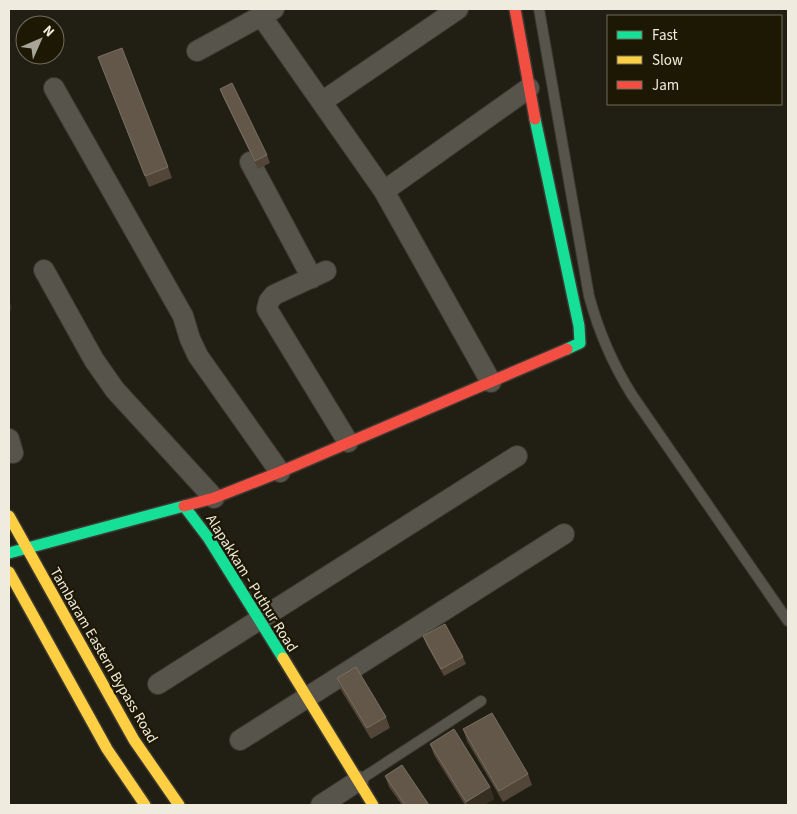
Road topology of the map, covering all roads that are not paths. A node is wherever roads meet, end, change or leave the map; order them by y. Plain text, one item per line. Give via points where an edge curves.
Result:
1 (458, 9) edge
2 (515, 9) edge
3 (539, 9) edge
4 (268, 13) edge
5 (197, 52) dead end
6 (54, 88) dead end
7 (529, 88) junction
8 (323, 101) junction
9 (250, 162) edge
10 (384, 191) junction
11 (44, 270) dead end
12 (491, 382) junction
13 (348, 442) junction
14 (517, 456) dead end
15 (280, 472) junction
16 (214, 498) junction
17 (184, 506) junction
18 (9, 516) edge
19 (564, 534) dead end
20 (26, 548) junction
21 (9, 552) edge
22 (9, 572) edge
23 (259, 620) junction
24 (788, 621) edge
25 (158, 684) dead end
26 (307, 698) junction
27 (481, 701) dead end
28 (240, 740) dead end
29 (358, 781) junction
30 (145, 805) edge
31 (179, 805) edge
32 (321, 805) edge
33 (373, 805) edge

1 - 8 street
2 - 7 street
3 - 24 lane via 587,286 598,332 632,395
4 - 5 street
4 - 8 street
6 - 15 street via 183,316 193,347
7 - 10 street
7 - 12 street via 580,343
8 - 10 street
9 - 13 street via 319,274 274,295 267,309
10 - 12 street
11 - 16 street via 94,360 115,390
12 - 13 street
13 - 15 street
14 - 23 street
15 - 16 street
16 - 17 street
17 - 20 street
17 - 23 street, Alapakkam - Puthur Road via 209,539
18 - 20 street, Tambaram Eastern Bypass Road
19 - 26 street
20 - 21 street
20 - 31 street, Tambaram Eastern Bypass Road via 134,740
22 - 30 street via 107,749
23 - 25 street
23 - 26 street, Alapakkam - Puthur Road
26 - 28 street
26 - 29 street, Alapakkam - Puthur Road
27 - 29 lane
29 - 32 street
29 - 33 street, Alapakkam - Puthur Road

